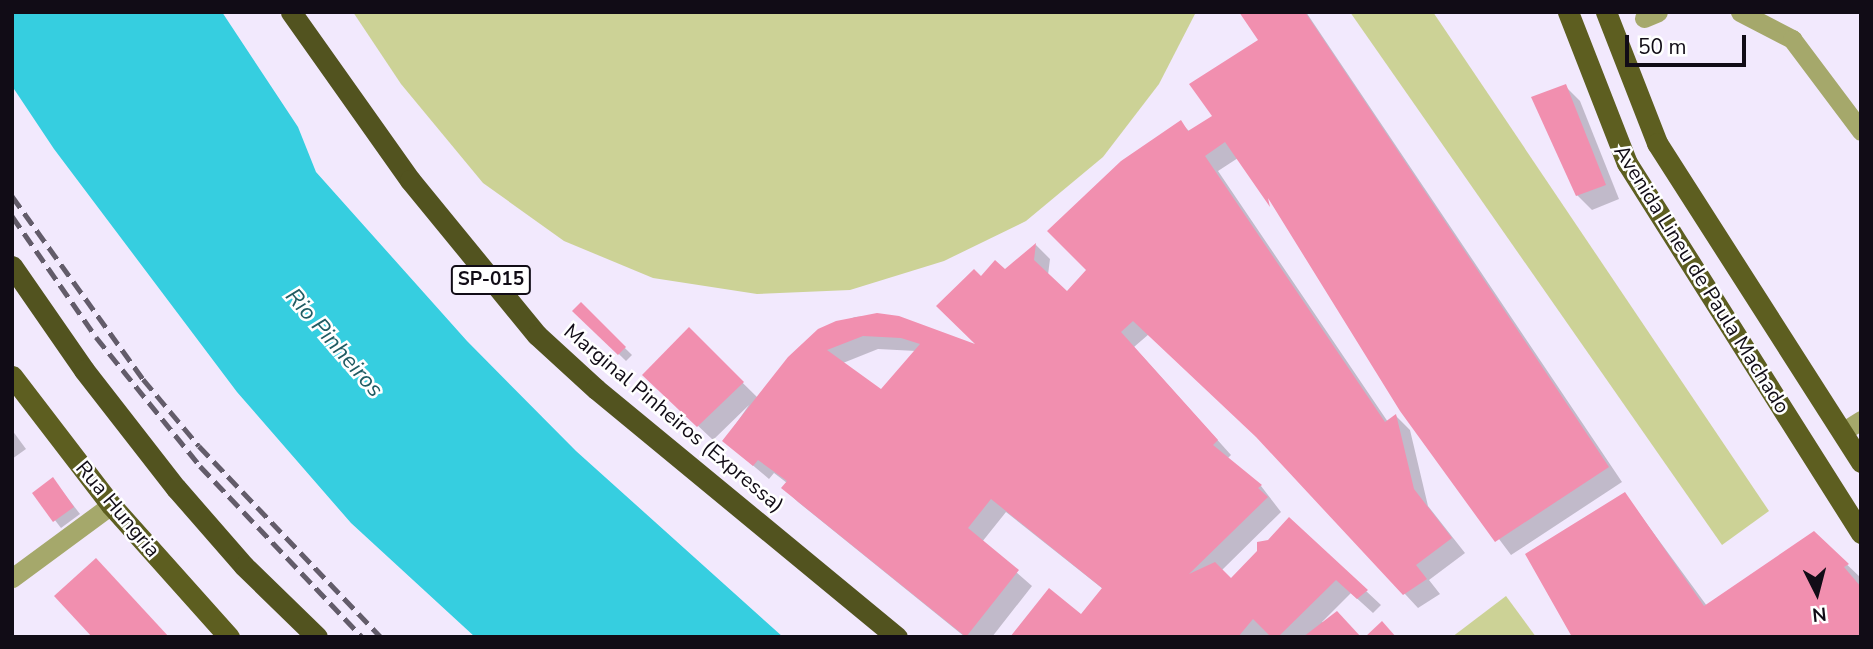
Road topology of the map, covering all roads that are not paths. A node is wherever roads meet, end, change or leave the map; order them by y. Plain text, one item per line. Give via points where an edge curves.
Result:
1 (291, 12) edge
2 (1568, 12) edge
3 (1606, 12) edge
4 (1740, 12) edge
5 (1861, 131) edge
6 (12, 266) edge
7 (12, 376) edge
8 (1861, 420) edge
9 (1842, 432) junction
10 (1861, 462) edge
11 (111, 505) junction
12 (1861, 533) edge
13 (12, 578) edge
14 (229, 637) edge
15 (317, 637) edge
16 (897, 637) edge

1 - 16 highway, Marginal Pinheiros (Expressa) / SP-015 via 410,180 537,335
2 - 12 highway, Avenida Lineu de Paula Machado via 1627,163
3 - 9 highway, Avenida Lineu de Paula Machado via 1657,143
4 - 5 street via 1791,39
6 - 15 highway via 84,370 176,488 244,566
7 - 11 highway, Rua Hungria
8 - 9 street
9 - 10 highway, Avenida Lineu de Paula Machado
11 - 13 street
11 - 14 highway, Rua Hungria

